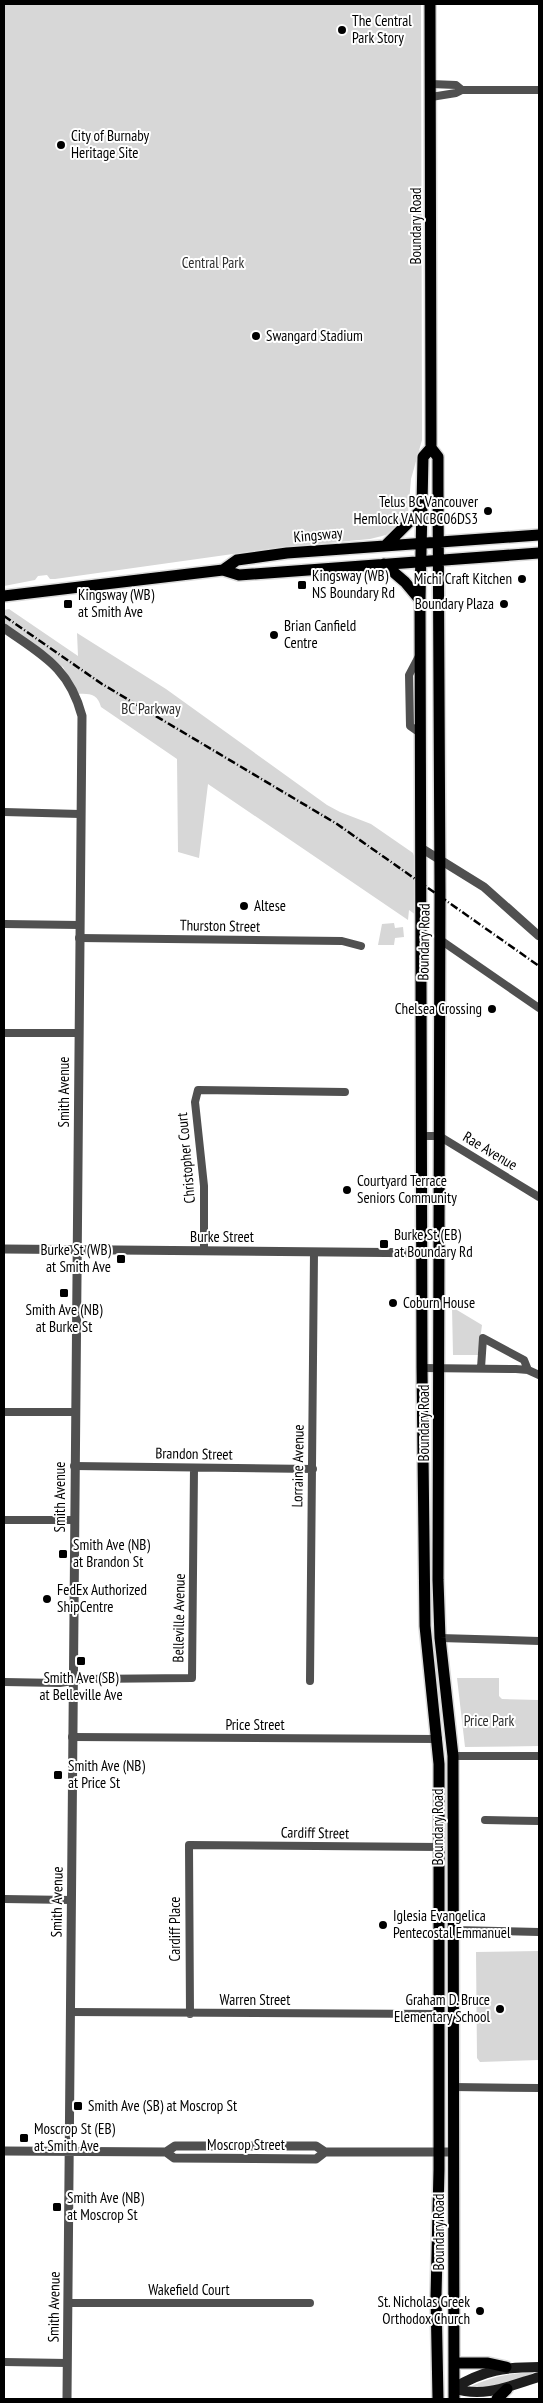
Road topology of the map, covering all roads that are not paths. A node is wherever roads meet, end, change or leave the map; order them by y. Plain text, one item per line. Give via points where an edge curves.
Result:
1 (430, 4) edge
2 (431, 84) junction
3 (462, 90) junction
4 (539, 90) edge
5 (431, 97) junction
6 (431, 448) junction
7 (421, 510) junction
8 (539, 535) edge
9 (439, 542) junction
10 (421, 543) junction
11 (386, 544) junction
12 (539, 553) edge
13 (438, 561) junction
14 (421, 562) junction
15 (384, 564) junction
16 (223, 570) junction
17 (4, 596) edge
18 (420, 600) junction
19 (4, 628) edge
20 (4, 812) edge
21 (80, 814) junction
22 (421, 848) junction
23 (440, 861) junction
24 (4, 924) edge
25 (79, 925) junction
26 (539, 936) edge
27 (79, 938) junction
28 (440, 939) junction
29 (361, 946) dead end
30 (539, 1008) edge
31 (4, 1033) edge
32 (78, 1033) junction
33 (345, 1092) dead end
34 (423, 1136) junction
35 (440, 1136) junction
36 (539, 1198) edge
37 (4, 1249) edge
38 (76, 1249) junction
39 (204, 1251) junction
40 (314, 1252) junction
41 (422, 1253) junction
42 (439, 1253) junction
43 (422, 1368) junction
44 (440, 1368) junction
45 (481, 1368) junction
46 (528, 1370) junction
47 (539, 1375) edge
48 (4, 1412) edge
49 (75, 1412) junction
50 (74, 1466) junction
51 (194, 1468) junction
52 (313, 1469) junction
53 (4, 1520) edge
54 (74, 1520) junction
55 (440, 1638) junction
56 (539, 1641) edge
57 (310, 1681) dead end
58 (4, 1682) edge
59 (72, 1682) junction
60 (435, 1711) junction
61 (72, 1737) junction
62 (438, 1739) junction
63 (453, 1756) junction
64 (539, 1756) edge
65 (485, 1820) dead end
66 (539, 1820) edge
67 (189, 1845) joint
68 (440, 1847) junction
69 (4, 1899) edge
70 (71, 1900) junction
71 (453, 1930) junction
72 (539, 1932) edge
73 (70, 2012) junction
74 (190, 2014) junction
75 (439, 2014) junction
76 (453, 2087) junction
77 (539, 2088) edge
78 (4, 2151) edge
79 (69, 2151) junction
80 (166, 2152) junction
81 (325, 2152) junction
82 (439, 2152) junction
83 (453, 2152) junction
84 (68, 2303) junction
85 (310, 2303) dead end
86 (4, 2362) edge
87 (67, 2363) junction
88 (454, 2363) junction
89 (506, 2367) junction
90 (539, 2367) edge
91 (437, 2375) junction
92 (539, 2378) edge
93 (507, 2389) junction
94 (454, 2394) edge
95 (67, 2399) edge
96 (438, 2399) edge
97 (446, 2399) edge
98 (497, 2399) edge

1 - 2 main road, Boundary Road
2 - 3 street via 456,85
2 - 5 main road, Boundary Road
3 - 4 street
3 - 5 street
5 - 6 main road, Boundary Road
6 - 7 main road, Boundary Road via 423,457
6 - 9 main road, Boundary Road via 438,457
7 - 10 main road, Boundary Road
7 - 11 main road
8 - 9 main road, Kingsway
9 - 10 main road, Kingsway
9 - 13 main road, Boundary Road
10 - 11 main road, Kingsway
10 - 14 main road, Boundary Road
11 - 16 main road, Kingsway via 237,560
12 - 13 main road, Kingsway
13 - 14 main road, Kingsway
13 - 23 main road, Boundary Road
14 - 15 main road, Kingsway
14 - 18 main road, Boundary Road
15 - 16 main road, Kingsway via 239,575
15 - 18 main road
16 - 17 main road, Kingsway
18 - 22 main road, Boundary Road
19 - 21 street, Smith Avenue via 48,658 61,671 80,708
20 - 21 street
21 - 25 street, Smith Avenue
22 - 23 street
22 - 34 main road, Boundary Road
23 - 26 street via 484,887
23 - 28 main road, Boundary Road
24 - 25 street
25 - 27 street, Smith Avenue
27 - 29 street, Thurston Street via 342,941
27 - 32 street, Smith Avenue
28 - 30 street
28 - 35 main road, Boundary Road
31 - 32 street
32 - 38 street, Smith Avenue
33 - 39 street, Christopher Court via 198,1090 195,1102 204,1195
34 - 35 street, Rae Avenue
34 - 41 main road, Boundary Road
35 - 36 street, Rae Avenue
35 - 42 main road, Boundary Road
37 - 38 street, Burke Street
38 - 39 street, Burke Street
38 - 49 street, Smith Avenue
39 - 40 street, Burke Street
40 - 41 street, Burke Street
40 - 52 street, Lorraine Avenue
41 - 42 street, Burke Street
41 - 43 main road, Boundary Road
42 - 44 main road, Boundary Road
43 - 44 street
43 - 60 main road, Boundary Road via 425,1626 430,1691
44 - 45 street
44 - 55 main road, Boundary Road
45 - 46 street
45 - 46 street via 483,1338 524,1360
46 - 47 street
48 - 49 street
49 - 50 street, Smith Avenue
50 - 51 street, Brandon Street
50 - 54 street, Smith Avenue
51 - 52 street, Brandon Street
51 - 59 street, Belleville Avenue via 192,1678 85,1679
52 - 57 street, Lorraine Avenue
53 - 54 street
54 - 59 street, Smith Avenue
55 - 56 street
55 - 63 main road, Boundary Road
58 - 59 street
59 - 61 street, Smith Avenue
60 - 62 main road, Boundary Road
60 - 63 main road via 446,1749
61 - 62 street, Price Street
61 - 70 street, Smith Avenue
62 - 68 main road, Boundary Road
63 - 64 street
63 - 71 main road, Boundary Road
65 - 66 street
67 - 68 street, Cardiff Street
67 - 74 street, Cardiff Place
68 - 75 main road, Boundary Road
69 - 70 street
70 - 73 street, Smith Avenue
71 - 72 street
71 - 76 main road, Boundary Road
73 - 74 street, Warren Street
73 - 79 street, Smith Avenue
74 - 75 street, Warren Street
75 - 82 main road, Boundary Road
76 - 77 street
76 - 83 main road, Boundary Road
78 - 79 street, Moscrop Street
79 - 80 street, Moscrop Street
79 - 84 street, Smith Avenue
80 - 81 street, Moscrop Street via 175,2146 316,2146
80 - 81 street, Moscrop Street via 174,2158 316,2159
81 - 82 street, Moscrop Street
82 - 83 street, Moscrop Street
82 - 91 main road, Boundary Road
83 - 88 main road, Boundary Road
84 - 85 street, Wakefield Court
84 - 87 street, Smith Avenue
86 - 87 street
87 - 95 street, Smith Avenue
88 - 89 main road via 488,2362
88 - 94 main road, Boundary Road
89 - 90 main road
89 - 94 main road via 475,2376
91 - 94 main road
91 - 96 main road, Boundary Road
92 - 93 main road
93 - 94 main road
93 - 98 main road
94 - 97 main road

